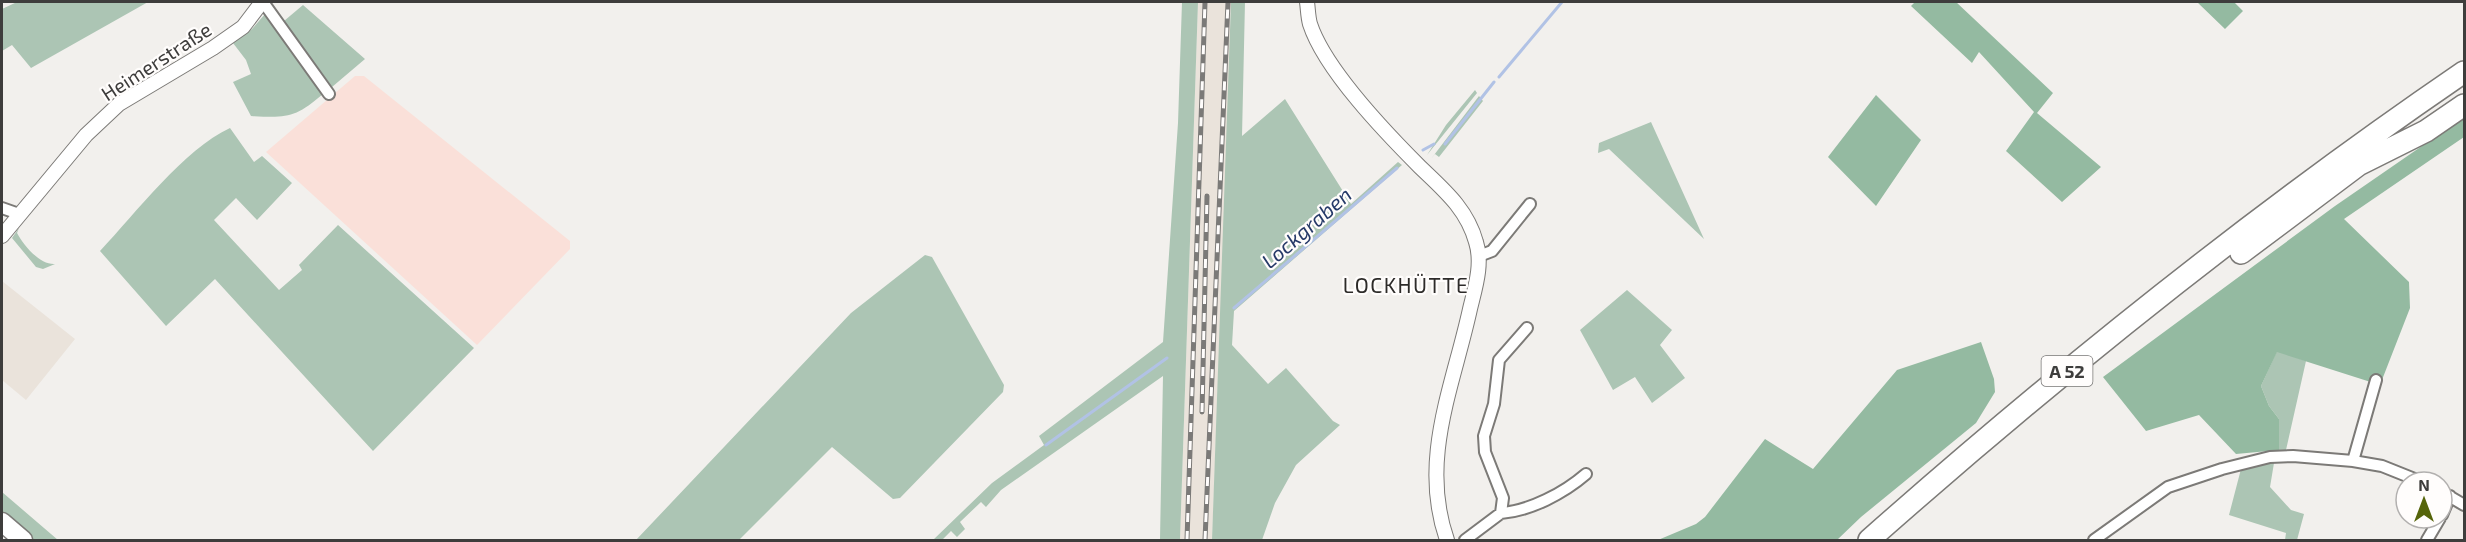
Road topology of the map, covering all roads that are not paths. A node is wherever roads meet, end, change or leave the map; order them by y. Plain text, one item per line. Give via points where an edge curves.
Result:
1 (263, 2) edge
2 (1307, 2) edge
3 (2464, 63) edge
4 (2464, 72) edge
5 (2464, 90) edge
6 (329, 94) dead end
7 (2464, 105) edge
8 (2414, 107) junction
9 (2358, 165) junction
10 (1530, 204) dead end
11 (2, 208) edge
12 (19, 214) junction
13 (2, 236) edge
14 (1479, 256) junction
15 (1527, 328) dead end
16 (2376, 380) dead end
17 (2353, 461) junction
18 (2394, 471) edge
19 (1586, 474) dead end
20 (1501, 513) junction
21 (2, 522) edge
22 (23, 540) edge
23 (1448, 540) edge
24 (1465, 540) edge
25 (1869, 540) edge
26 (1891, 540) edge
27 (2094, 540) edge

1 - 6 street, Heimerstraße
1 - 12 street, Heimerstraße via 243,27 119,104 86,135
2 - 14 street via 1311,27 1335,69 1388,135 1460,206
3 - 8 highway
4 - 8 highway, A 52
5 - 9 highway, A 52
7 - 9 highway via 2426,131
8 - 25 highway, A 52 via 2129,321
9 - 26 highway, A 52 via 2138,332
10 - 14 street via 1492,251
11 - 12 street
12 - 13 street, Heimerstraße
14 - 23 street via 1462,347 1438,435 1439,500
15 - 20 street via 1498,360 1494,404 1484,436 1485,452 1503,498
16 - 17 street
17 - 18 street
17 - 27 street via 2270,457 2222,469 2168,487
19 - 20 street via 1534,505
20 - 24 street
21 - 22 main road

